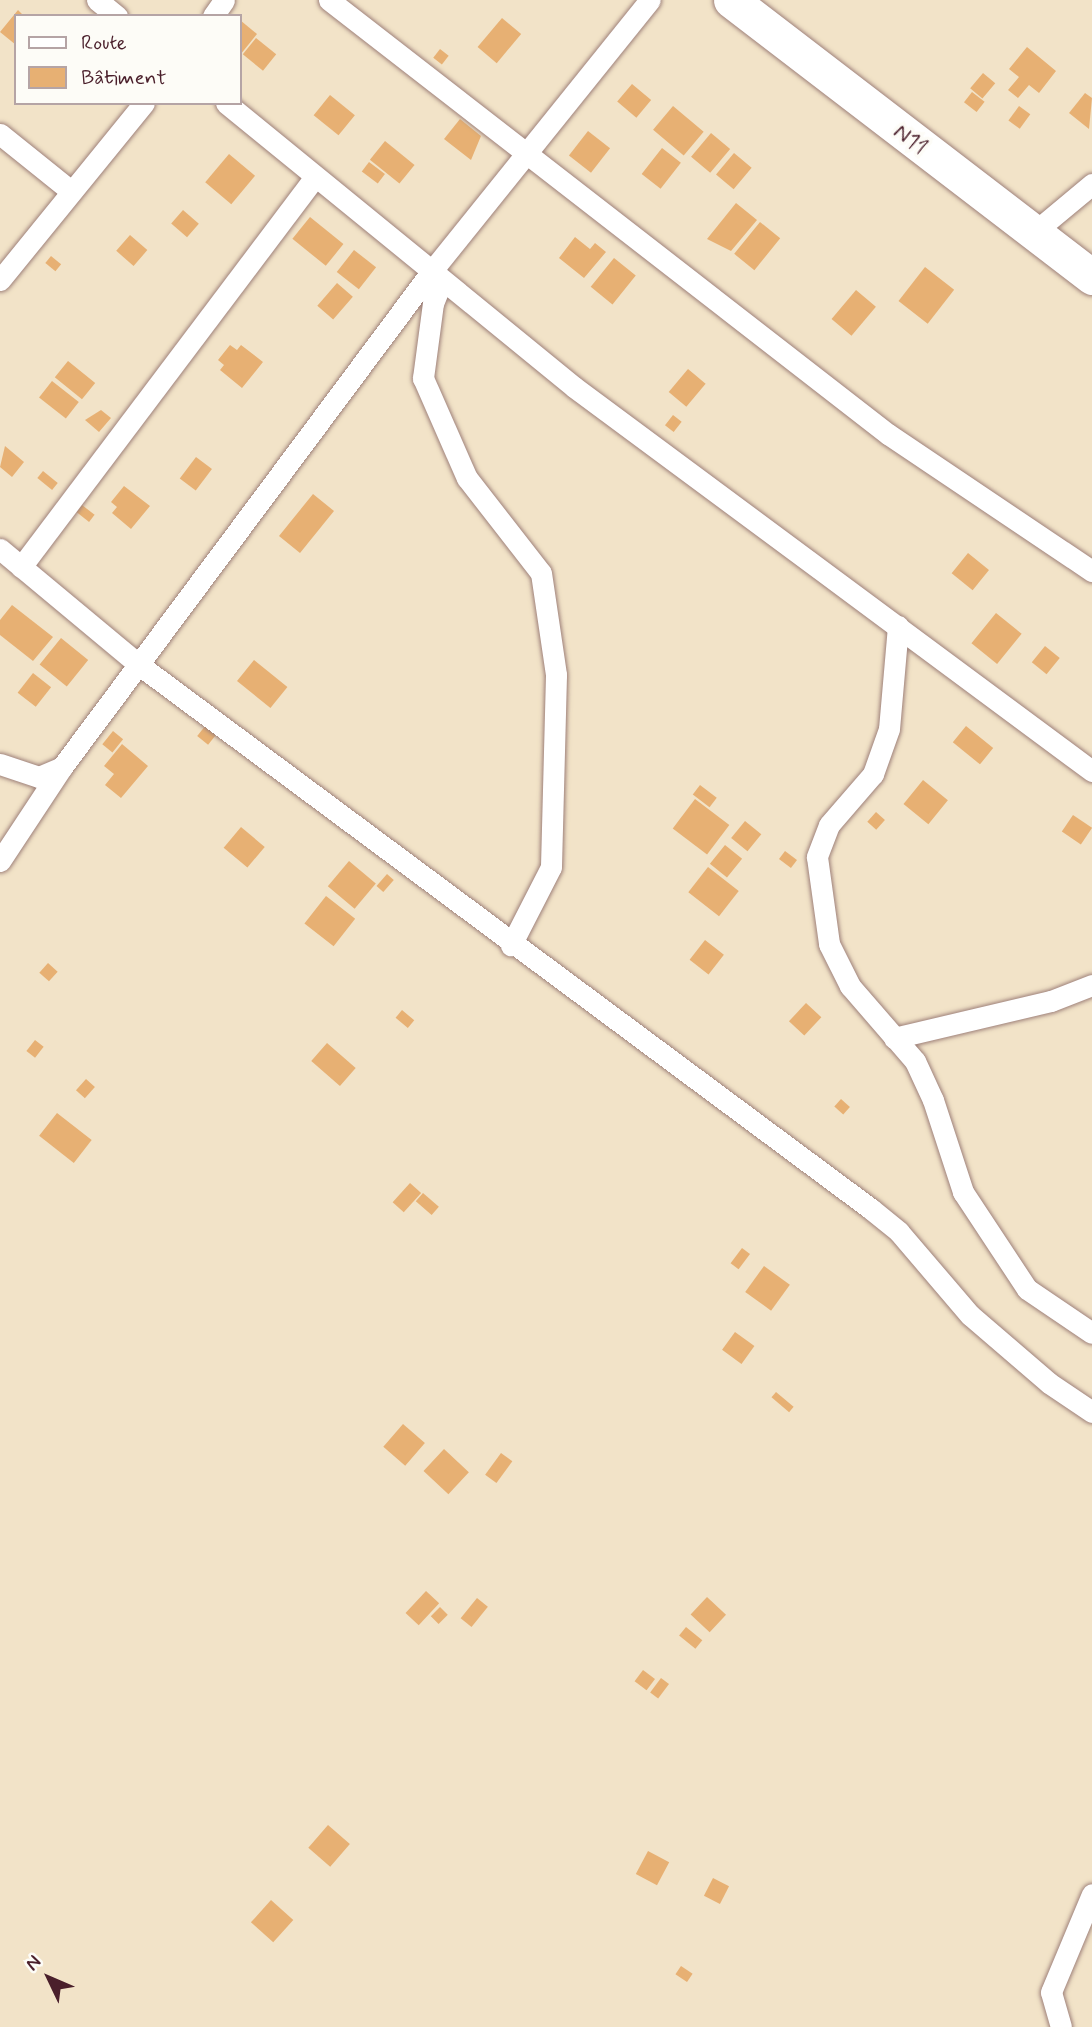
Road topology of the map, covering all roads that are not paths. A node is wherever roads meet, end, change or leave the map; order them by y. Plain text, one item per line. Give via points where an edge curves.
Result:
1 (97, 0) edge
2 (329, 0) edge
3 (650, 0) edge
4 (731, 0) edge
5 (114, 14) edge
6 (142, 105) edge
7 (228, 105) edge
8 (0, 134) edge
9 (529, 155) junction
10 (315, 177) junction
11 (1092, 184) edge
12 (71, 191) junction
13 (1032, 234) junction
14 (437, 277) junction
15 (1092, 277) edge
16 (0, 280) edge
17 (0, 549) edge
18 (21, 566) junction
19 (1092, 571) edge
20 (898, 626) junction
21 (138, 664) junction
22 (0, 764) edge
23 (62, 767) junction
24 (1092, 771) edge
25 (0, 861) edge
26 (511, 945) junction
27 (1092, 985) edge
28 (894, 1038) junction
29 (1092, 1333) edge
30 (1092, 1412) edge
31 (1092, 1894) edge
32 (1061, 2027) edge

1 - 5 street
2 - 9 street
3 - 9 street
4 - 13 main road, N11
6 - 12 street
7 - 10 street
8 - 12 street
9 - 14 street
9 - 19 street via 888,434
10 - 14 street
10 - 18 street
11 - 13 street
12 - 16 street
13 - 15 main road, N11
14 - 20 street via 574,387
14 - 21 street
14 - 26 street via 422,378 467,478 541,573 556,675 551,867
17 - 18 street
18 - 21 street
20 - 24 street
20 - 28 street via 889,729 873,774 829,825 817,857 829,944 849,986
21 - 23 street
21 - 26 street
22 - 23 street via 39,777
23 - 25 street
26 - 30 street via 899,1232 970,1315 1049,1383
27 - 28 street via 1051,1001
28 - 29 street via 927,1083 963,1192 1027,1289
31 - 32 street via 1051,1992

